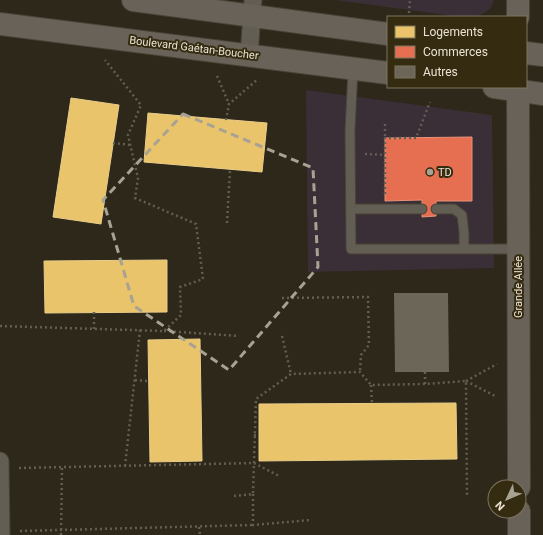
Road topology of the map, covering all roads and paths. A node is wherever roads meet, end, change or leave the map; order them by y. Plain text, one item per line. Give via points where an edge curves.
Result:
1 (133, 0) edge
2 (410, 0) edge
3 (518, 0) edge
4 (252, 7) edge
5 (409, 13) dead end
6 (518, 16) edge
7 (0, 24) edge
8 (85, 34) junction
9 (387, 34) edge
10 (527, 53) edge
11 (250, 55) junction
12 (543, 55) edge
13 (353, 69) junction
14 (387, 73) edge
15 (217, 76) dead end
16 (257, 80) dead end
17 (506, 88) edge
18 (518, 89) edge
19 (543, 94) edge
20 (430, 102) dead end
21 (228, 104) junction
22 (226, 120) dead end
23 (385, 124) dead end
24 (385, 138) junction
25 (113, 143) dead end
26 (130, 145) junction
27 (230, 170) dead end
28 (385, 201) dead end
29 (350, 209) junction
30 (422, 209) dead end
31 (436, 209) dead end
32 (227, 223) dead end
33 (464, 249) junction
34 (518, 249) junction
35 (282, 298) dead end
36 (94, 312) dead end
37 (0, 326) edge
38 (94, 329) junction
39 (140, 330) junction
40 (164, 331) junction
41 (239, 336) dead end
42 (282, 336) dead end
43 (498, 363) dead end
44 (360, 372) junction
45 (424, 372) dead end
46 (291, 374) junction
47 (135, 380) junction
48 (148, 381) dead end
49 (466, 381) junction
50 (425, 384) junction
51 (371, 385) junction
52 (497, 398) dead end
53 (372, 403) dead end
54 (254, 435) junction
55 (259, 435) dead end
56 (0, 461) edge
57 (254, 463) junction
58 (125, 466) junction
59 (62, 467) junction
60 (0, 468) edge
61 (279, 476) dead end
62 (519, 479) edge
63 (253, 494) junction
64 (234, 496) dead end
65 (467, 496) dead end
66 (1, 502) edge
67 (519, 519) edge
68 (311, 520) dead end
69 (253, 525) junction
70 (200, 527) junction
71 (60, 530) junction
72 (1, 533) edge
73 (61, 535) edge
74 (200, 535) edge
75 (519, 535) edge

1 - 4 main road
2 - 5 path
3 - 6 main road
4 - 9 main road
4 - 11 street
7 - 8 main road, Boulevard Gaétan-Boucher
8 - 11 main road, Boulevard Gaétan-Boucher
8 - 26 path via 141,105 128,135
10 - 12 main road
11 - 13 main road, Boulevard Gaétan-Boucher
13 - 14 main road, Boulevard Gaétan-Boucher
13 - 29 lane
15 - 21 path
16 - 21 path
17 - 18 main road
18 - 19 main road
18 - 34 main road, Grande Allée
20 - 24 path via 416,138
21 - 22 path
23 - 24 path
24 - 28 path
25 - 26 path
26 - 40 path via 138,178 135,198 196,224 203,279 180,287 181,315
27 - 32 path
29 - 30 lane
29 - 33 lane via 351,250
31 - 33 lane via 454,209 462,215
33 - 34 lane
34 - 62 main road, Grande Allée
35 - 44 path via 368,297 369,345 361,355
36 - 38 path
37 - 38 path
38 - 39 path
39 - 40 path
39 - 47 path
40 - 41 path
42 - 46 path
43 - 49 path
44 - 46 path
44 - 51 path
45 - 50 path
46 - 54 path via 256,399
47 - 48 path
47 - 58 path
49 - 50 path
49 - 52 path
49 - 65 path
50 - 51 path
51 - 53 path
54 - 55 path
54 - 57 path
56 - 60 street
57 - 58 path
57 - 61 path
57 - 63 path
58 - 59 path
59 - 60 path
59 - 71 path
60 - 66 street
63 - 64 path
63 - 69 path
66 - 72 street
67 - 75 main road
68 - 69 path
69 - 70 path
70 - 71 path
70 - 74 path
71 - 72 path
71 - 73 path

